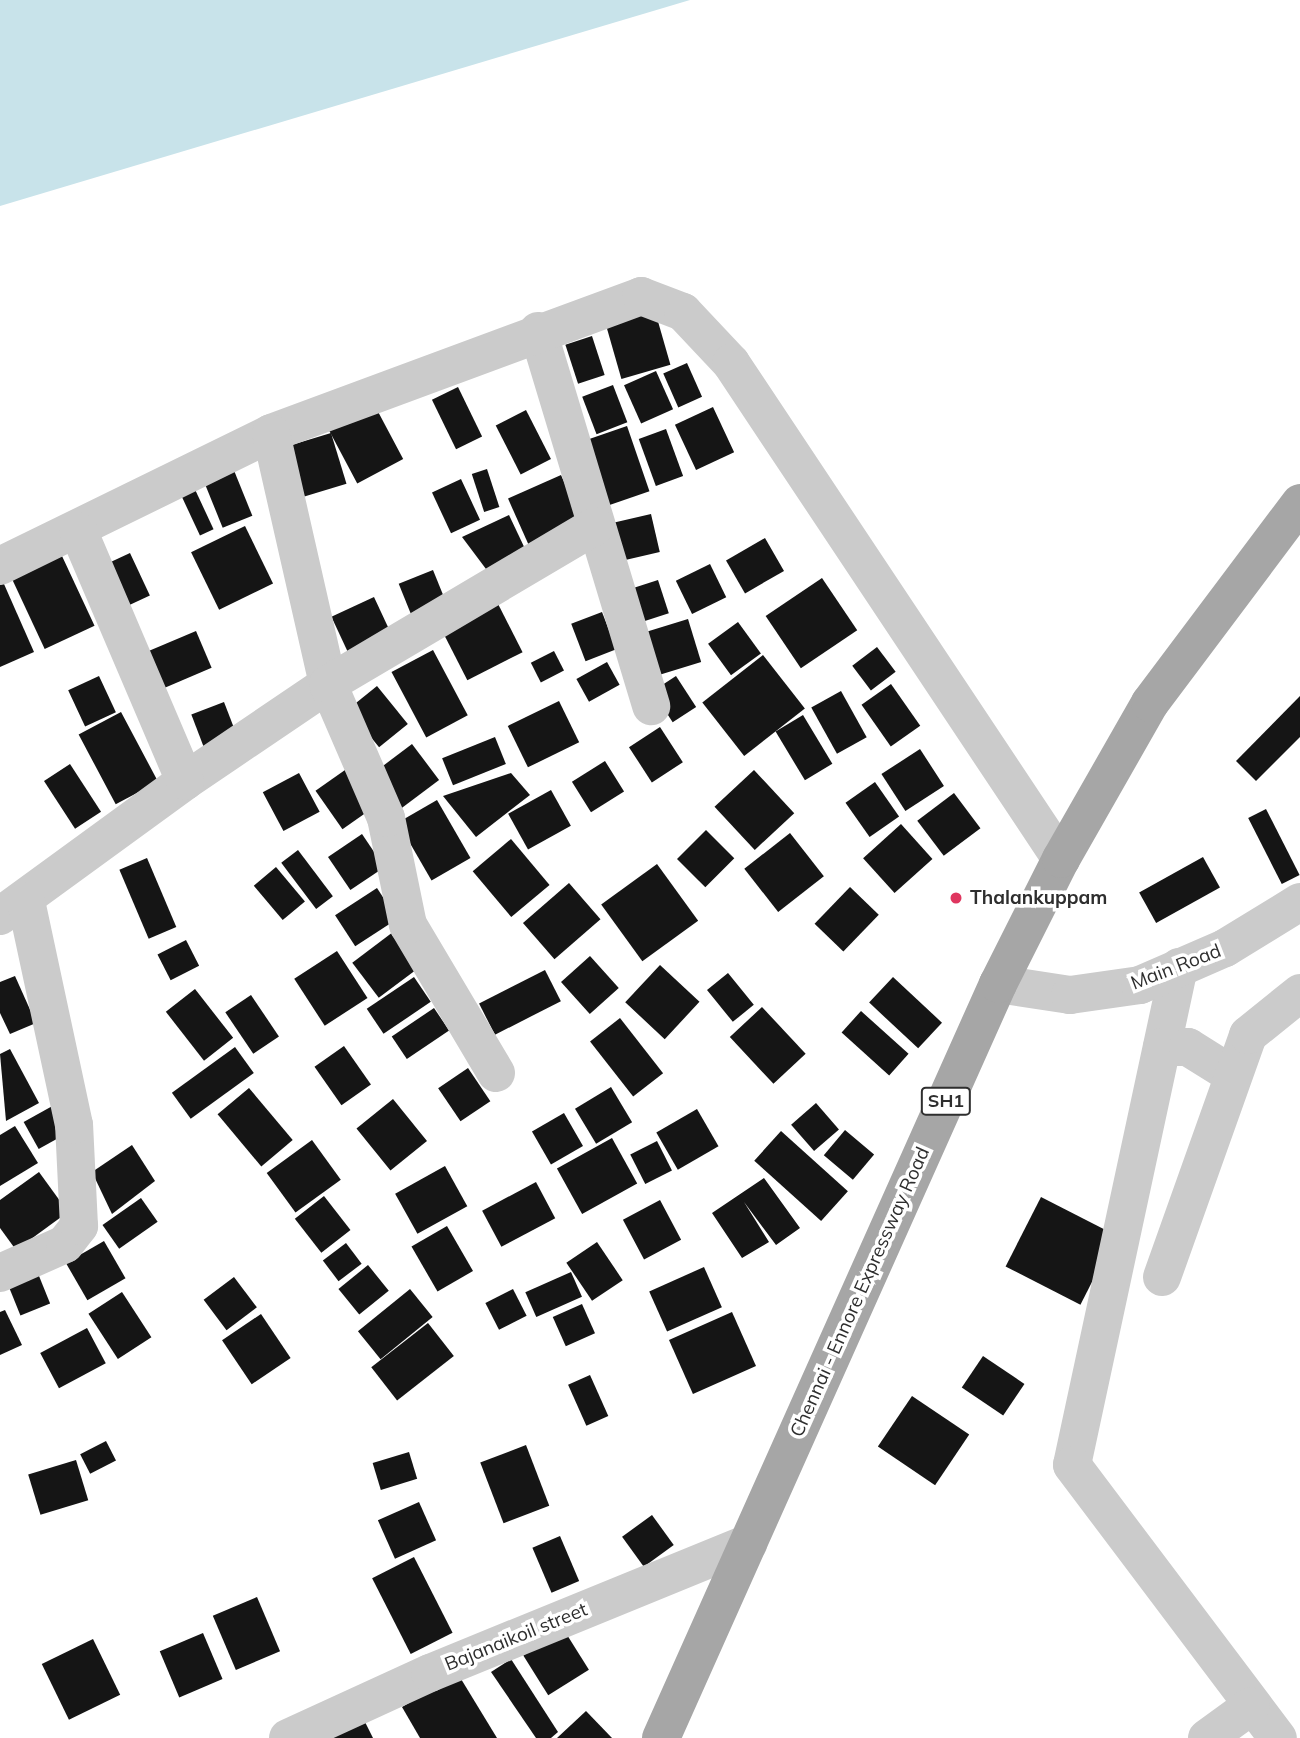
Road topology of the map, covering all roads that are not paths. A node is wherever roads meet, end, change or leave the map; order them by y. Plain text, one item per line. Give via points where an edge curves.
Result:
1 (538, 331) junction
2 (271, 433) junction
3 (1300, 503) edge
4 (595, 526) junction
5 (79, 532) junction
6 (0, 566) edge
7 (328, 684) junction
8 (651, 706) dead end
9 (185, 781) junction
10 (1062, 859) junction
11 (1300, 902) edge
12 (13, 908) edge
13 (1180, 967) junction
14 (998, 984) junction
15 (1300, 993) edge
16 (1162, 1048) junction
17 (496, 1073) dead end
18 (1233, 1075) junction
19 (0, 1273) edge
20 (1162, 1277) dead end
21 (748, 1543) junction
22 (1251, 1706) junction
23 (288, 1738) edge
24 (661, 1738) edge
25 (1207, 1738) edge
26 (1278, 1738) edge

1 - 2 street
1 - 4 street
1 - 10 street via 641,296 683,312 731,363
2 - 5 street
2 - 7 street
3 - 10 main road, Chennai - Ennore Expressway Road / SH1 via 1150,703
4 - 7 street
4 - 8 street
5 - 6 street
5 - 9 street
7 - 9 street
7 - 17 street via 386,818 408,926
9 - 12 street
10 - 14 main road, Chennai - Ennore Expressway Road / SH1
11 - 13 street, Main Road
12 - 19 street via 74,1125 79,1226 65,1244
13 - 14 street, Main Road via 1140,985 1070,995
13 - 16 street
14 - 21 main road, Chennai - Ennore Expressway Road / SH1
15 - 18 street via 1257,1023
16 - 18 street via 1188,1047
16 - 22 street via 1072,1465
18 - 20 street
21 - 23 street, Bajanaikoil street via 430,1673
21 - 24 main road, Chennai - Ennore Expressway Road / SH1
22 - 25 street
22 - 26 street

